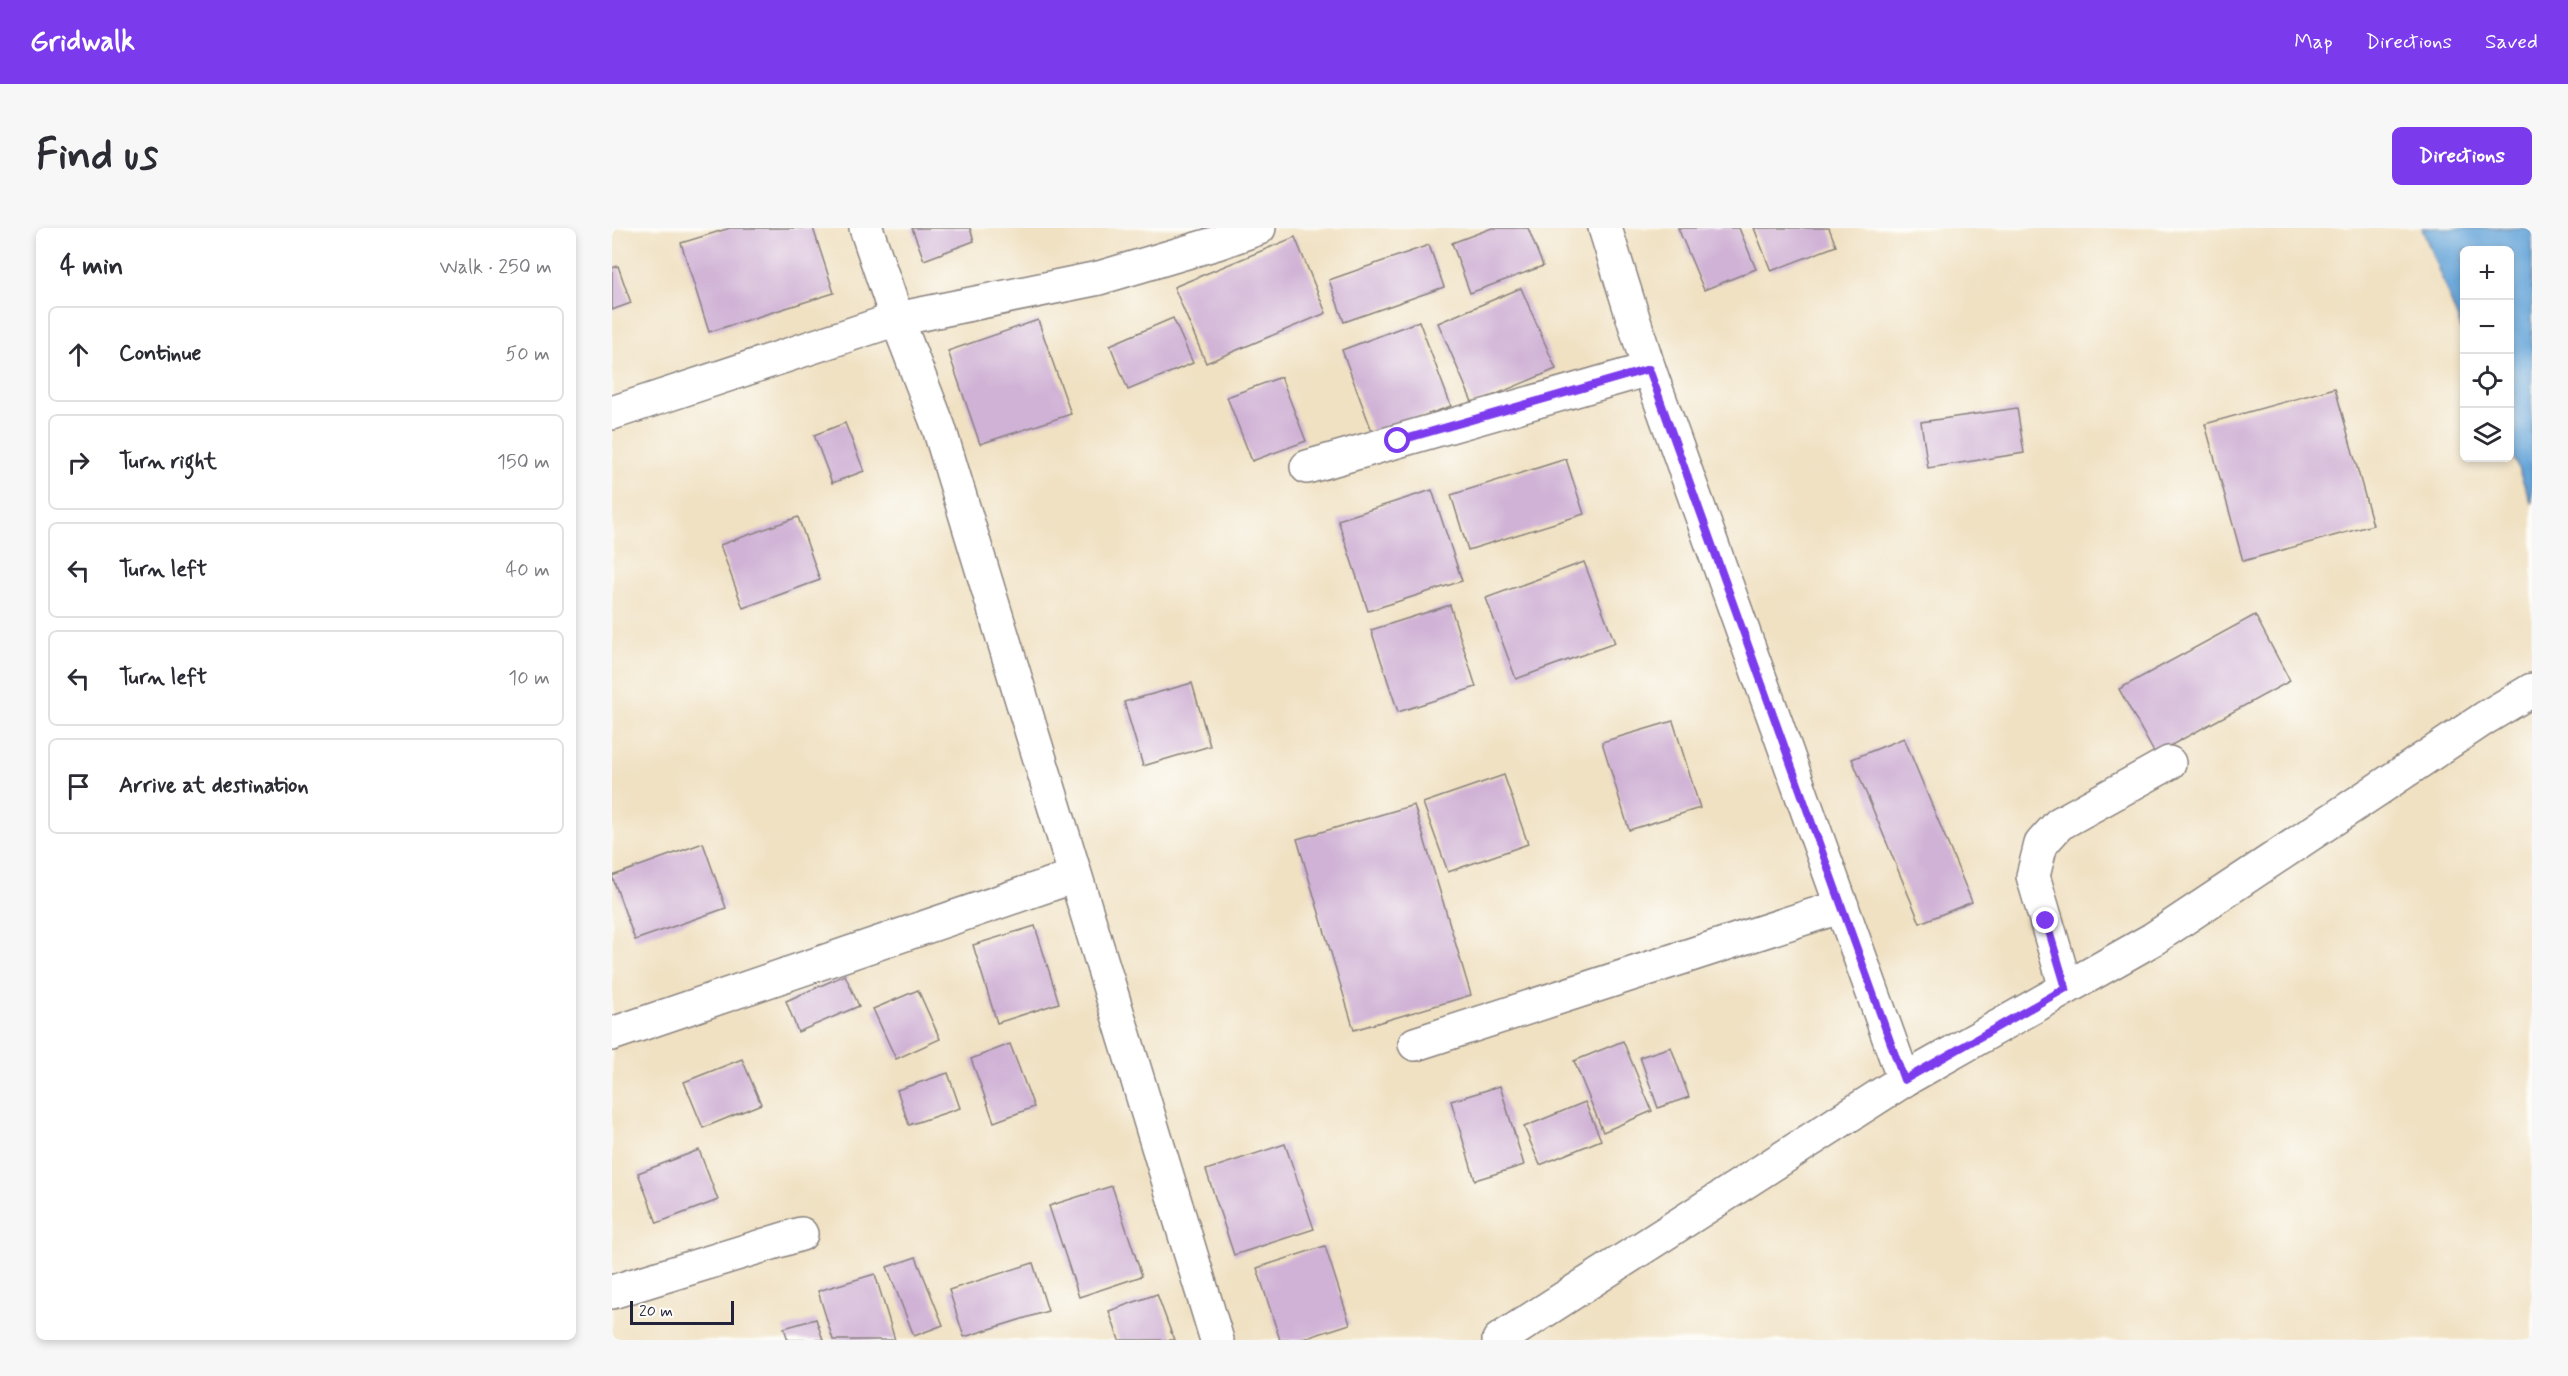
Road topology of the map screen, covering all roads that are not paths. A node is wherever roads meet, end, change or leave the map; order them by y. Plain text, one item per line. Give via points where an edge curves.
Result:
1 (866, 228) edge
2 (1259, 228) edge
3 (1605, 228) edge
4 (897, 319) junction
5 (1649, 369) junction
6 (612, 413) edge
7 (1307, 467) dead end
8 (2532, 690) edge
9 (2169, 763) dead end
10 (1075, 876) junction
11 (1842, 906) junction
12 (2066, 988) junction
13 (612, 1034) edge
14 (1415, 1044) dead end
15 (1904, 1080) junction
16 (801, 1234) dead end
17 (612, 1292) edge
18 (1217, 1340) edge
19 (1498, 1340) edge

1 - 4 street
2 - 4 street via 1099,278
3 - 5 street
4 - 6 street
4 - 10 street via 939,428
5 - 7 street
5 - 11 street
8 - 12 street via 2153,939
9 - 12 street via 2059,825 2041,844 2033,876
10 - 13 street
10 - 18 street
11 - 14 street
11 - 15 street
12 - 15 street
15 - 19 street
16 - 17 street

